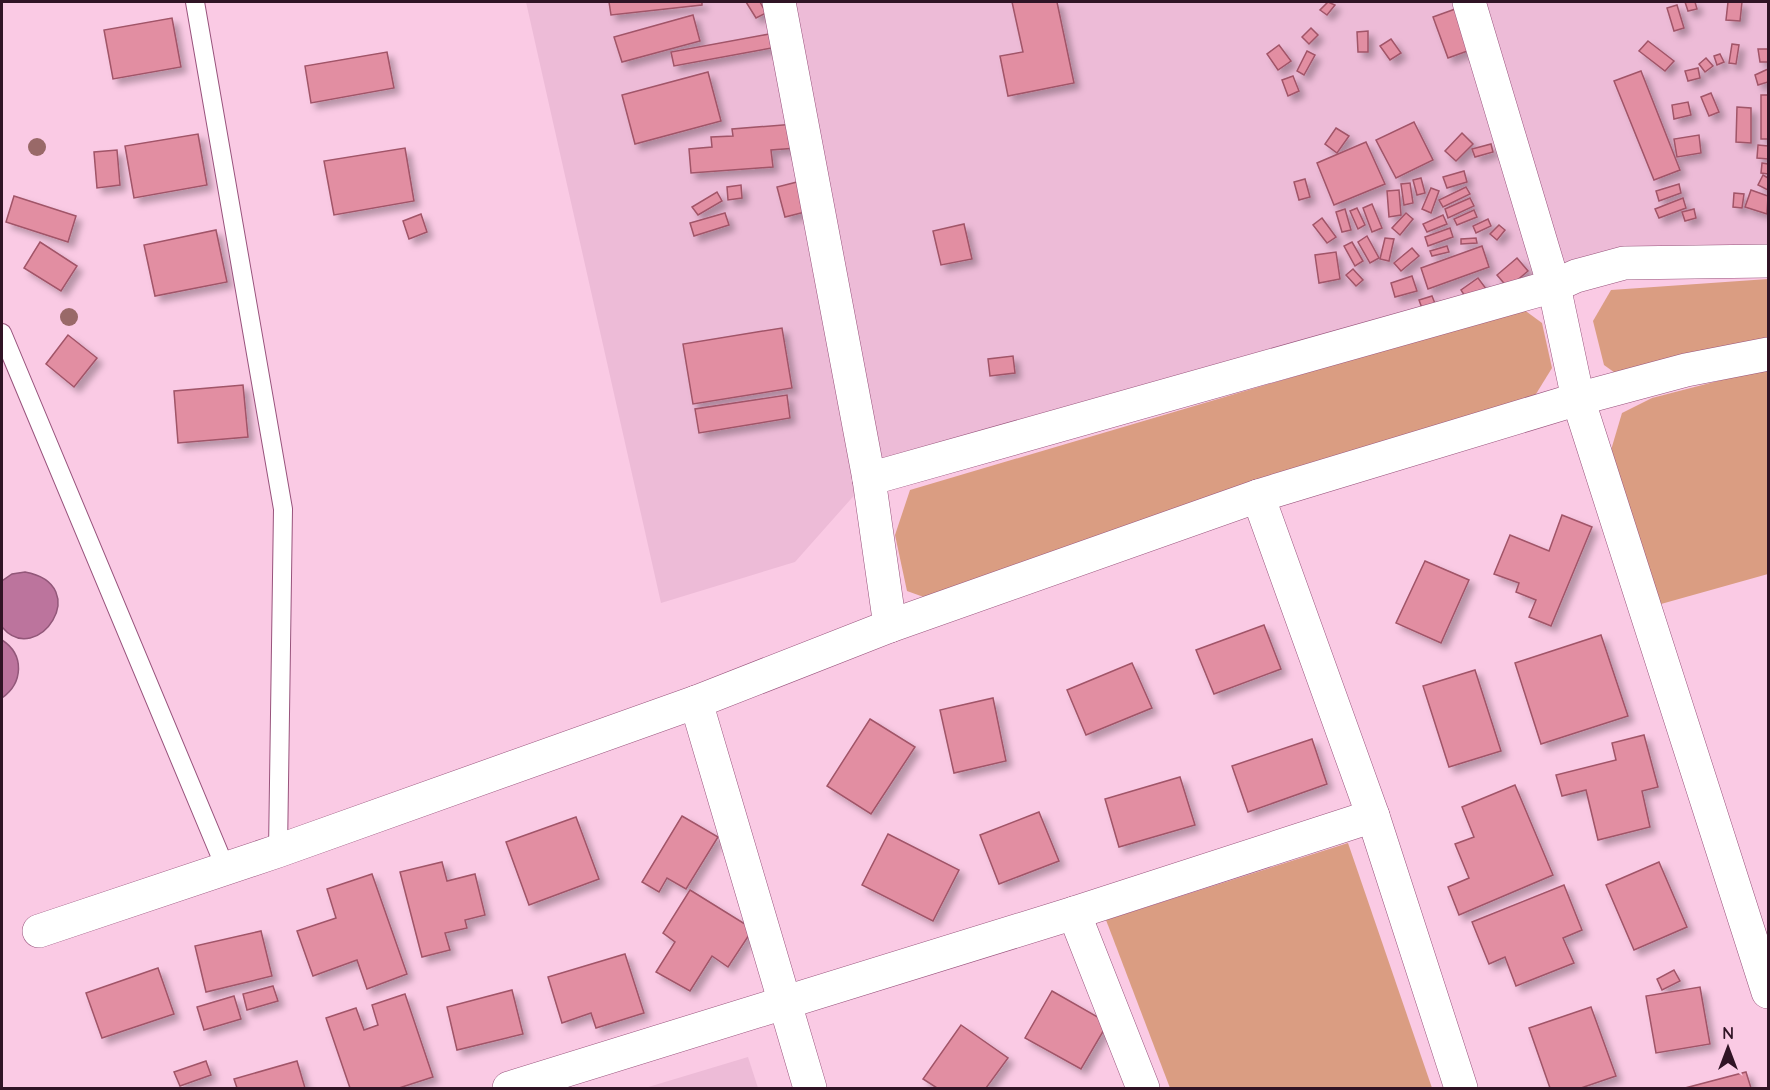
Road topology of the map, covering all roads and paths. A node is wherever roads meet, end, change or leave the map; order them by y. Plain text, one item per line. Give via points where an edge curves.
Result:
1 (195, 2) edge
2 (780, 2) edge
3 (1468, 2) edge
4 (1768, 261) edge
5 (1554, 286) junction
6 (2, 333) edge
7 (1768, 354) edge
8 (1578, 399) junction
9 (868, 478) junction
10 (1258, 496) junction
11 (890, 626) junction
12 (696, 702) junction
13 (1373, 816) junction
14 (278, 851) junction
15 (225, 867) junction
16 (1074, 913) junction
17 (39, 931) dead end
18 (1768, 992) edge
19 (786, 1001) junction
20 (509, 1089) edge
21 (810, 1089) edge
22 (1143, 1089) edge
23 (1461, 1089) edge

1 - 14 lane via 283,509
2 - 9 street
3 - 5 street
4 - 5 street via 1624,263
5 - 8 street
5 - 9 street
6 - 15 lane
7 - 8 street via 1686,369
8 - 10 street
8 - 18 street
9 - 11 street
10 - 11 street
10 - 13 street
11 - 12 street
12 - 14 street
12 - 19 street
13 - 16 street
13 - 23 street
14 - 15 street
15 - 17 street
16 - 19 street
16 - 22 street
19 - 20 street
19 - 21 street

